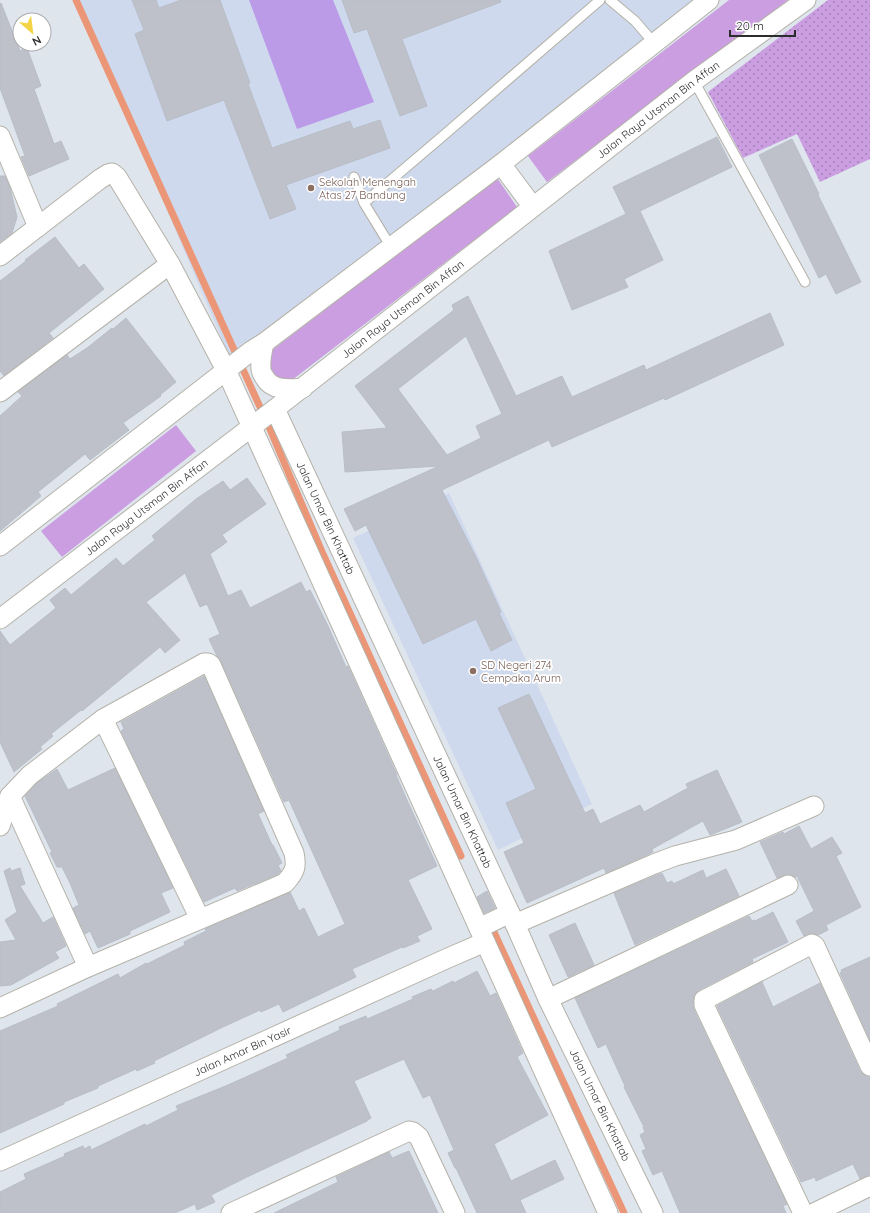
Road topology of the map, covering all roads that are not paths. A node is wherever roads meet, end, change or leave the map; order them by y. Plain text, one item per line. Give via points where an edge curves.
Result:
1 (600, 0) edge
2 (610, 0) edge
3 (709, 0) edge
4 (806, 0) edge
5 (652, 40) junction
6 (694, 82) junction
7 (0, 136) edge
8 (501, 164) junction
9 (6, 170) edge
10 (354, 177) dead end
11 (364, 203) junction
12 (532, 207) junction
13 (38, 227) junction
14 (391, 247) junction
15 (0, 256) edge
16 (170, 264) junction
17 (805, 282) dead end
18 (257, 347) junction
19 (229, 367) junction
20 (303, 388) junction
21 (0, 392) edge
22 (265, 417) junction
23 (0, 546) edge
24 (0, 619) edge
25 (103, 719) junction
26 (10, 796) junction
27 (814, 806) dead end
28 (0, 826) edge
29 (788, 884) dead end
30 (200, 919) junction
31 (513, 919) junction
32 (482, 935) junction
33 (88, 967) junction
34 (548, 999) junction
35 (0, 1008) edge
36 (870, 1066) edge
37 (0, 1161) edge
38 (870, 1186) edge
39 (231, 1213) edge
40 (455, 1213) edge
41 (608, 1213) edge
42 (653, 1213) edge
43 (803, 1213) edge
44 (814, 1213) edge

1 - 11 lane
2 - 5 lane via 635,21
3 - 5 street
4 - 6 street, Jalan Raya Utsman Bin Affan
5 - 8 street
6 - 12 street, Jalan Raya Utsman Bin Affan
6 - 17 lane
7 - 9 street
8 - 12 street
8 - 14 street
9 - 13 street
10 - 11 lane
11 - 14 lane
12 - 20 street, Jalan Raya Utsman Bin Affan
13 - 15 street
13 - 16 street via 100,179 112,173 119,180
14 - 18 street
16 - 19 street
16 - 21 street
18 - 19 street
18 - 20 street via 261,357 261,370 266,381 287,389
19 - 22 street
19 - 23 street
20 - 22 street, Jalan Raya Utsman Bin Affan
22 - 24 street, Jalan Raya Utsman Bin Affan
22 - 31 street, Jalan Umar Bin Khattab
22 - 32 street
25 - 26 street via 30,775
25 - 30 street
25 - 30 street via 204,663 211,666 296,862 293,874 285,882
26 - 28 street
26 - 33 street
27 - 31 street, Jalan Amar Bin Yasir via 736,840 675,856
29 - 34 street
30 - 33 street
31 - 32 street, Jalan Amar Bin Yasir
31 - 34 street, Jalan Umar Bin Khattab
32 - 37 street, Jalan Amar Bin Yasir via 448,958
32 - 41 street
33 - 35 street
34 - 42 street, Jalan Umar Bin Khattab
36 - 43 street via 812,944 704,1000 704,1005
38 - 44 street
39 - 40 street via 409,1131 419,1137

